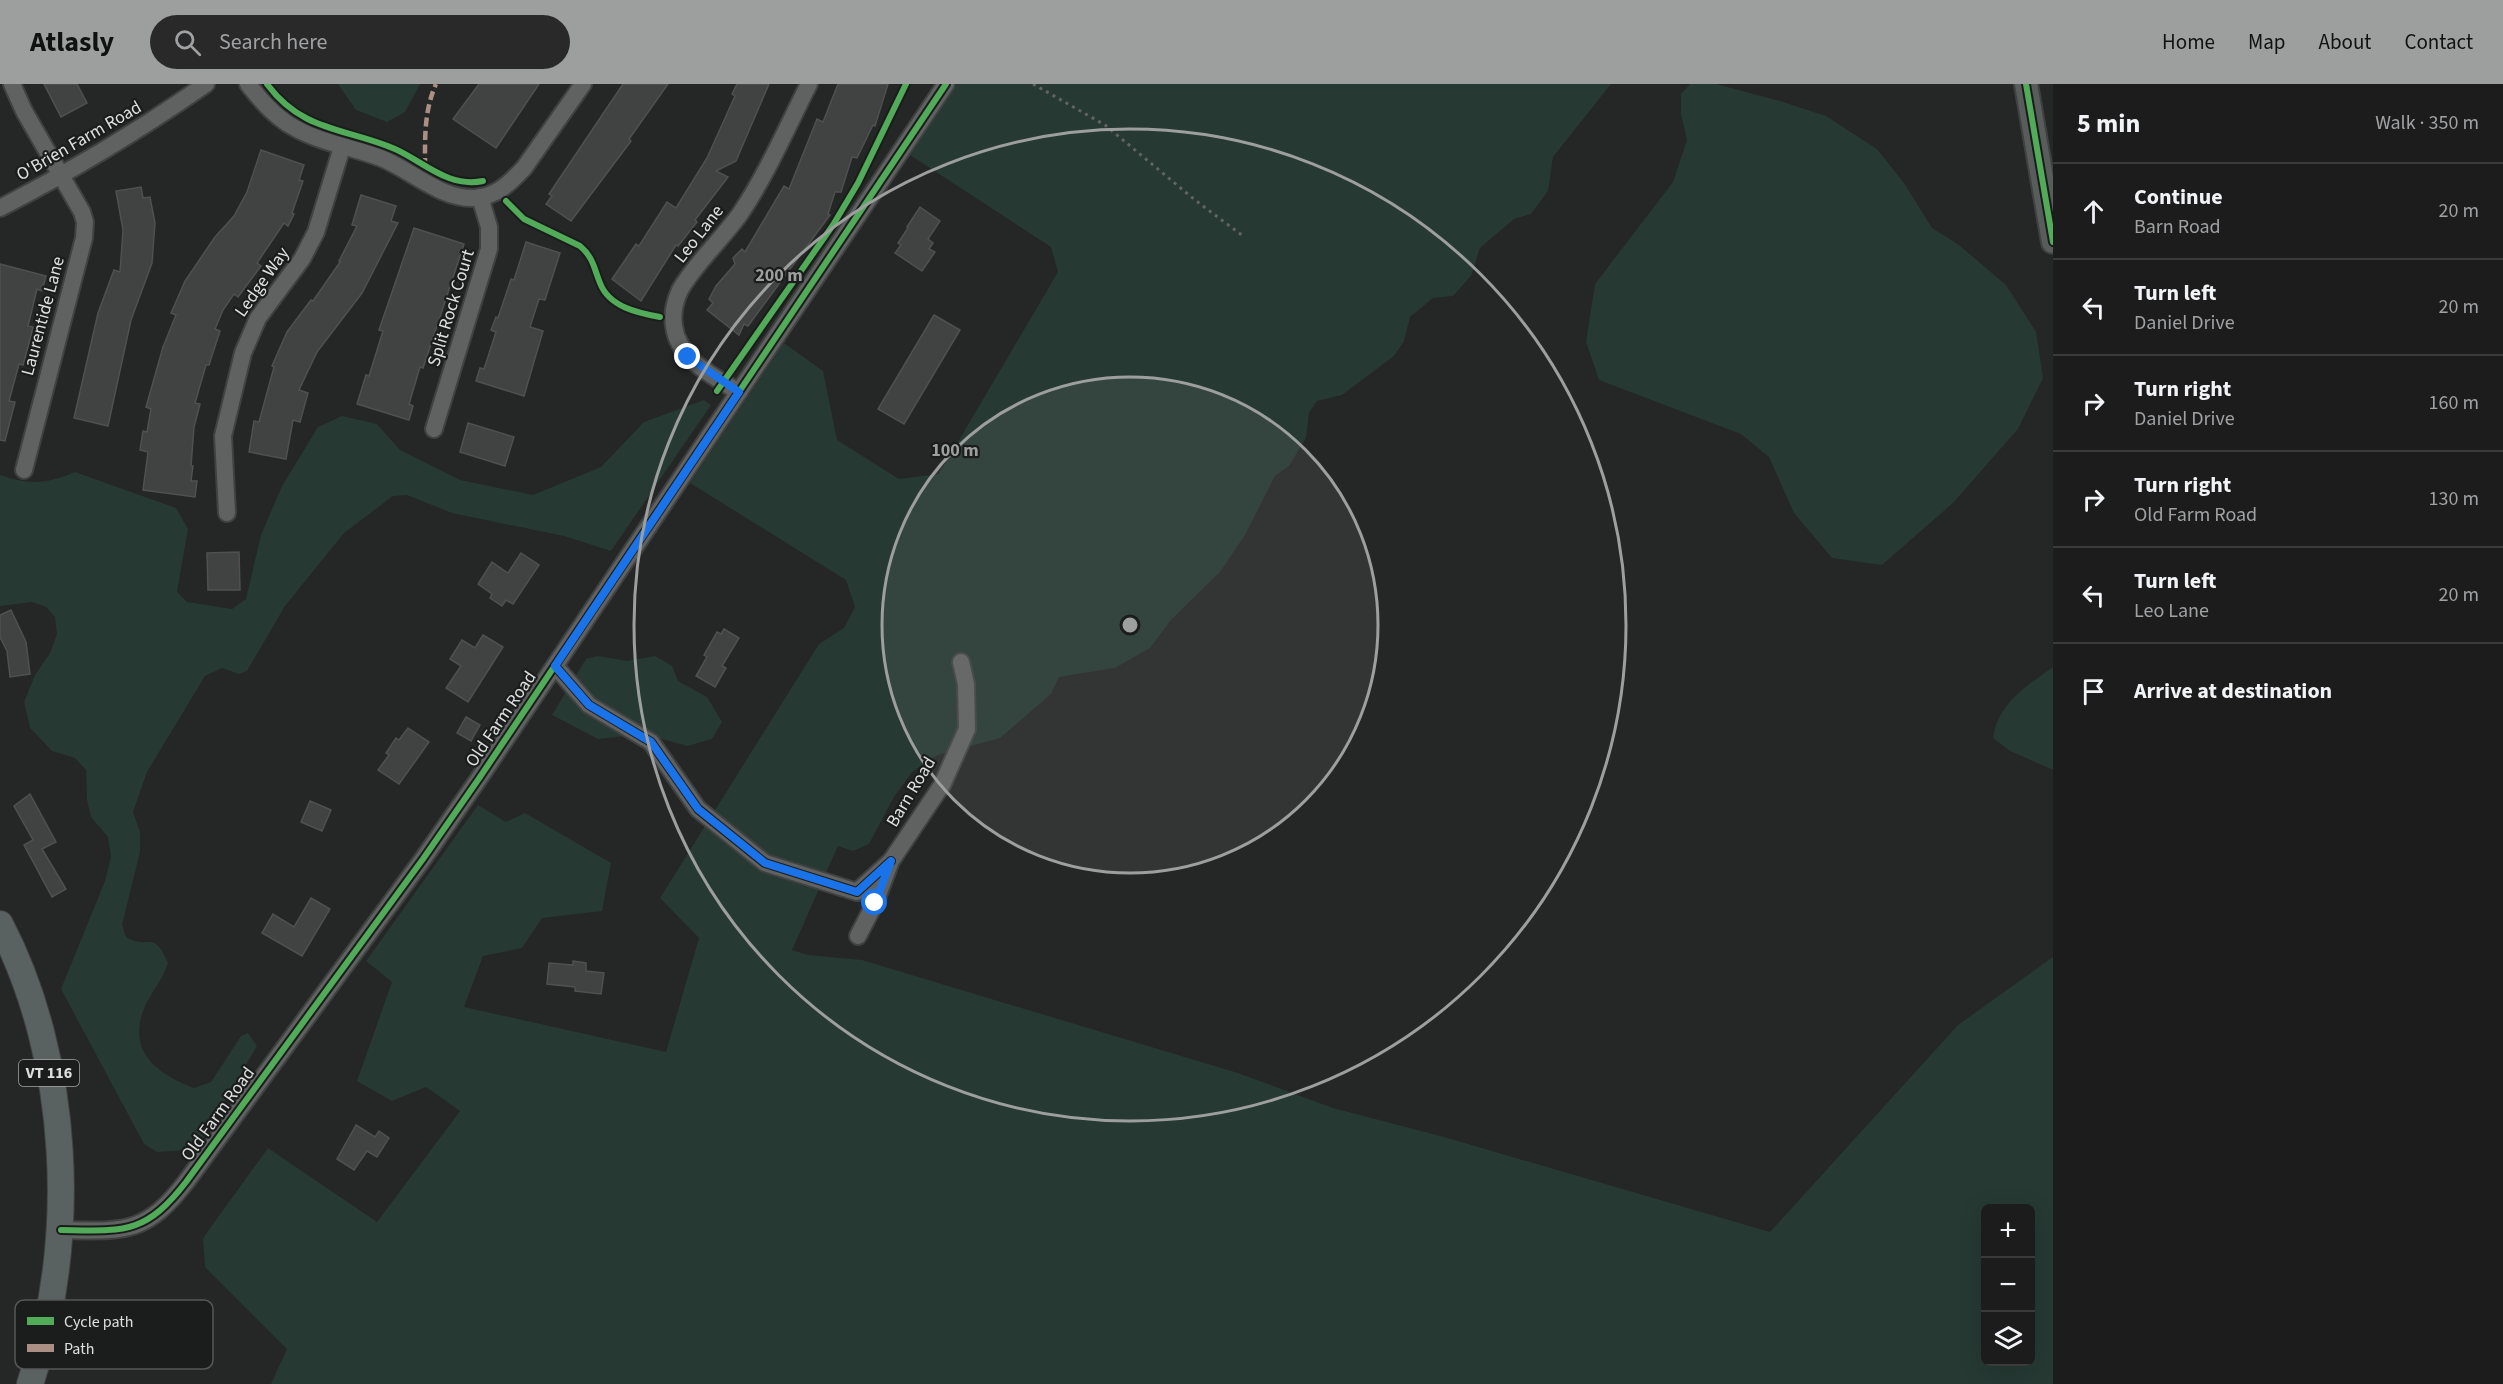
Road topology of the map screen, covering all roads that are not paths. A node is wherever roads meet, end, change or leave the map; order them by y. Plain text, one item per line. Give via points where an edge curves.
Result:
1 (12, 84) edge
2 (206, 84) edge
3 (248, 84) edge
4 (583, 84) edge
5 (809, 84) edge
6 (946, 84) edge
7 (2026, 84) edge
8 (342, 147) junction
9 (62, 176) junction
10 (480, 197) junction
11 (0, 208) edge
12 (2053, 242) edge
13 (739, 392) junction
14 (434, 429) dead end
15 (24, 470) dead end
16 (227, 513) dead end
17 (961, 662) dead end
18 (555, 666) junction
19 (891, 861) junction
20 (0, 924) edge
21 (858, 936) dead end
22 (61, 1230) junction
23 (50, 1300) edge
24 (34, 1369) edge
25 (30, 1384) edge

1 - 9 street, Laurentide Lane
2 - 9 street, O'Brien Farm Road
3 - 8 street via 293,127
4 - 10 street via 524,168 504,188
5 - 13 street, Leo Lane via 754,190 681,290 673,312 682,348
6 - 13 street, Old Farm Road
7 - 12 main road
8 - 10 street via 384,159 454,195
8 - 16 street, Ledge Way via 313,239 258,318 243,353 223,436
9 - 11 street, O'Brien Farm Road
9 - 15 street, Laurentide Lane via 82,212 84,238
10 - 14 street, Split Rock Court via 489,227 489,249
13 - 18 street, Old Farm Road
17 - 19 street, Barn Road via 966,684 967,729 942,785
18 - 19 street via 589,705 651,742 698,809 765,863 857,892
18 - 22 street, Old Farm Road via 423,859 174,1198 131,1228
19 - 21 street, Barn Road
20 - 22 main road, VT 116 via 27,984 44,1040 60,1145
22 - 23 main road, VT 116
24 - 25 main road, VT 116

